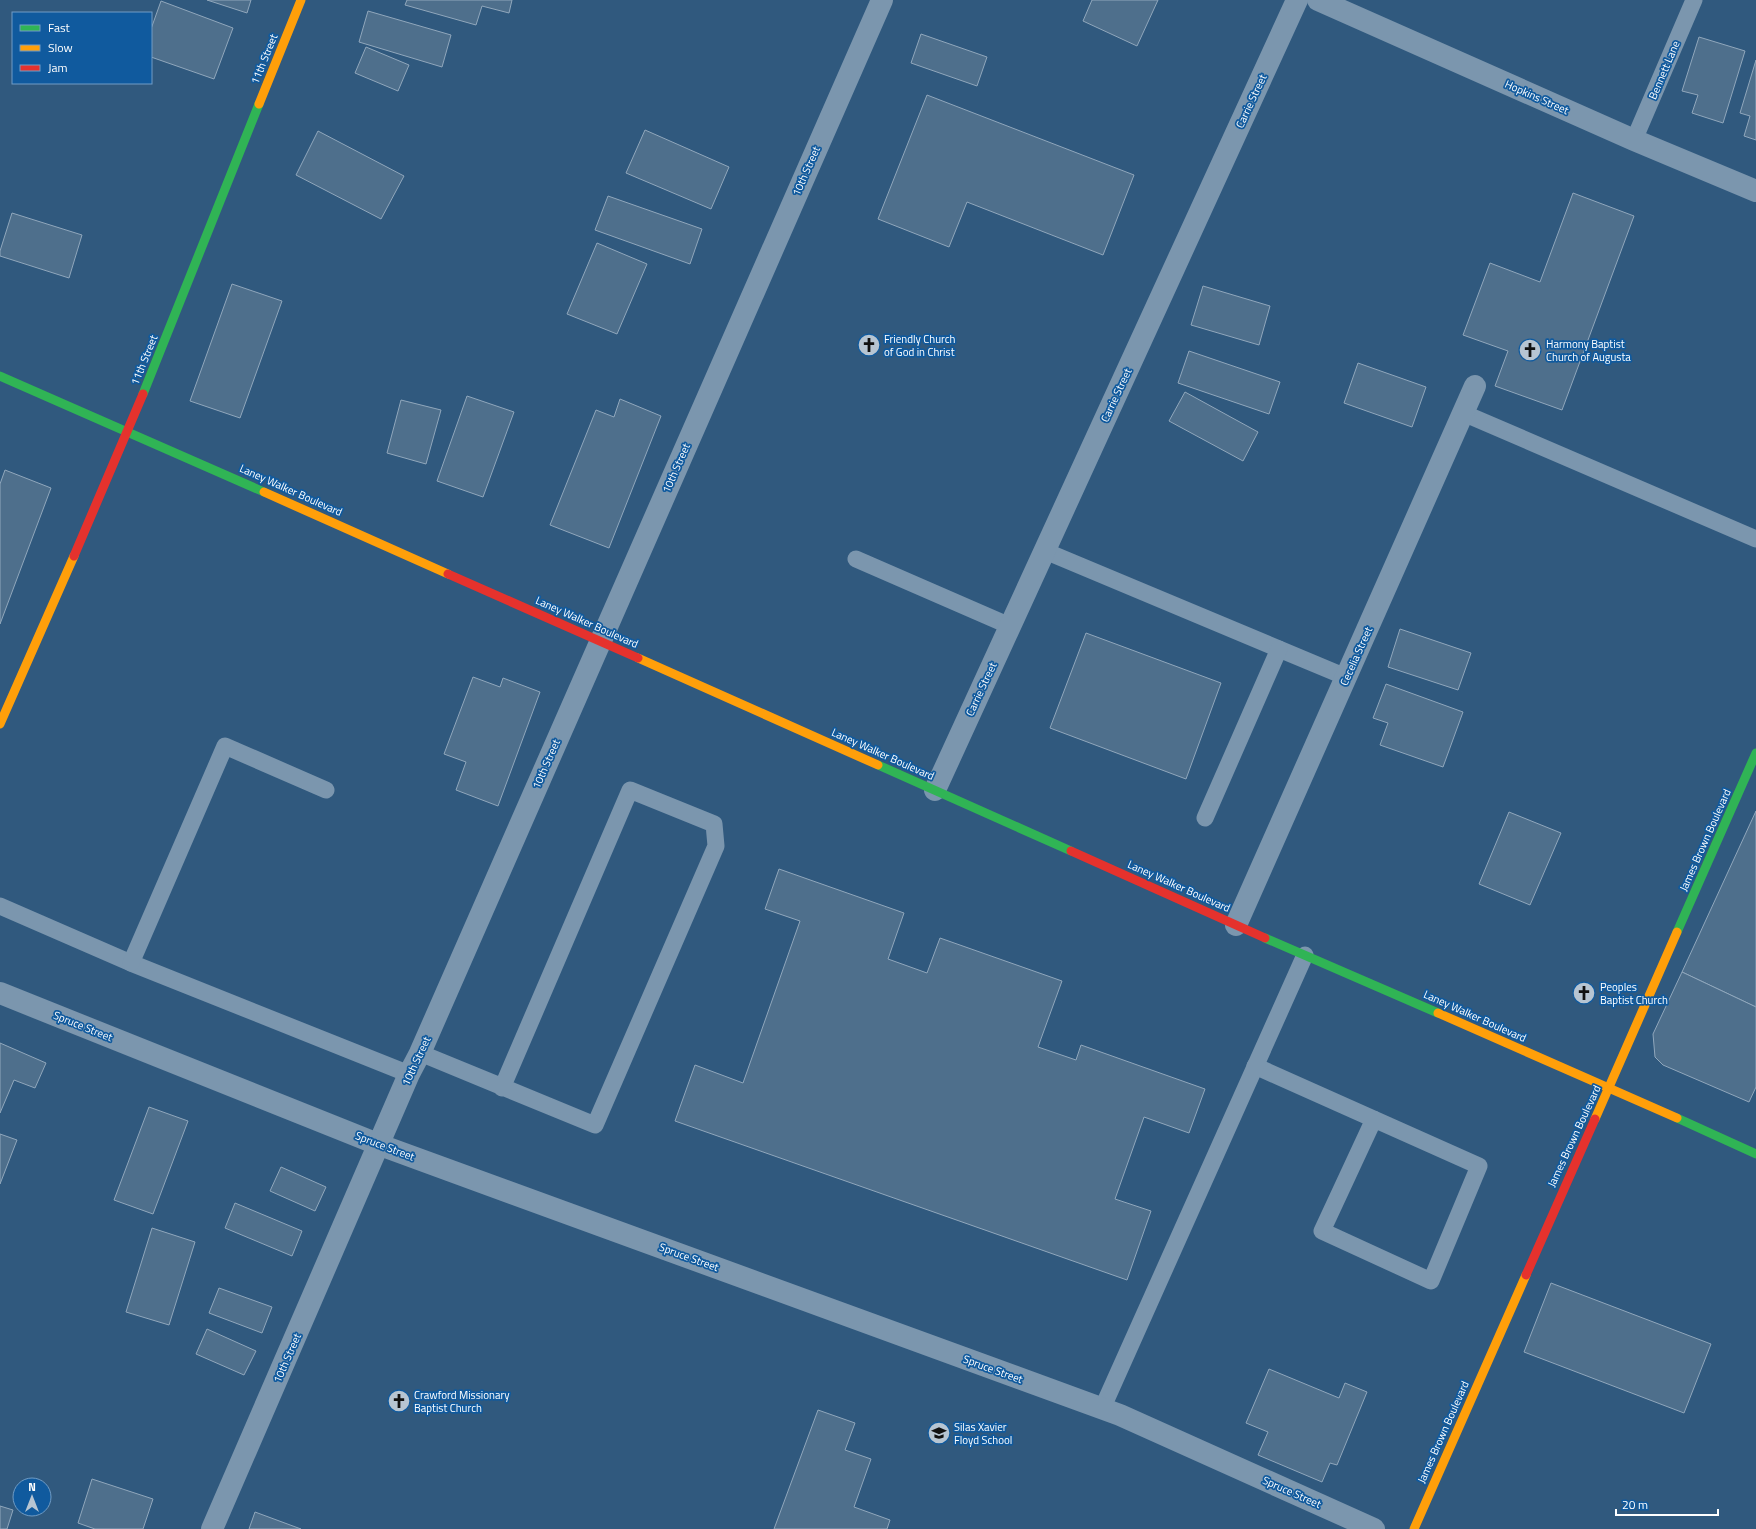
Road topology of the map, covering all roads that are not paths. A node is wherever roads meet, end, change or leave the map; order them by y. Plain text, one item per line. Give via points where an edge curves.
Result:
1 (301, 0) edge
2 (882, 0) edge
3 (1297, 0) edge
4 (1318, 0) edge
5 (1694, 0) edge
6 (1634, 140) junction
7 (1756, 191) edge
8 (0, 376) edge
9 (1475, 386) dead end
10 (1463, 413) junction
11 (128, 431) junction
12 (1756, 539) edge
13 (1045, 551) junction
14 (856, 559) dead end
15 (1010, 626) junction
16 (600, 641) junction
17 (1279, 649) junction
18 (1346, 677) junction
19 (0, 724) edge
20 (1756, 753) edge
21 (326, 790) dead end
22 (935, 790) junction
23 (1205, 818) dead end
24 (0, 906) edge
25 (1236, 925) junction
26 (1305, 955) junction
27 (132, 963) junction
28 (0, 993) edge
29 (420, 1053) junction
30 (1255, 1066) junction
31 (409, 1074) junction
32 (1609, 1087) junction
33 (502, 1088) junction
34 (1374, 1119) junction
35 (380, 1145) junction
36 (1756, 1154) edge
37 (1102, 1409) junction
38 (212, 1529) edge
39 (1374, 1529) edge
40 (1414, 1529) edge

1 - 11 main road, 11th Street
2 - 16 street, 10th Street
3 - 13 street, Carrie Street
4 - 6 street, Hopkins Street
5 - 6 lane, Bennett Lane
6 - 7 street, Hopkins Street
8 - 11 main road, Laney Walker Boulevard
9 - 10 street, Cecelia Street
10 - 12 lane
10 - 18 street, Cecelia Street
11 - 16 main road, Laney Walker Boulevard
11 - 19 main road, 11th Street
13 - 15 street, Carrie Street
13 - 17 lane
14 - 15 lane
15 - 22 street, Carrie Street
16 - 22 main road, Laney Walker Boulevard
16 - 29 street, 10th Street
17 - 18 lane
17 - 23 lane
18 - 25 street, Cecelia Street
20 - 32 main road, James Brown Boulevard
21 - 27 lane via 225,746
22 - 25 main road, Laney Walker Boulevard
24 - 27 lane
25 - 26 main road, Laney Walker Boulevard
26 - 30 lane
26 - 32 main road, Laney Walker Boulevard
27 - 31 lane
28 - 35 street, Spruce Street
29 - 31 street, 10th Street
29 - 33 lane
30 - 34 lane
30 - 37 lane
31 - 35 street, 10th Street
32 - 36 main road, Laney Walker Boulevard
32 - 40 main road, James Brown Boulevard
33 - 33 lane via 595,1125 716,846 714,824 630,790
34 - 34 lane via 1479,1166 1431,1281 1322,1231
35 - 37 street, Spruce Street
35 - 38 street, 10th Street
37 - 39 street, Spruce Street

